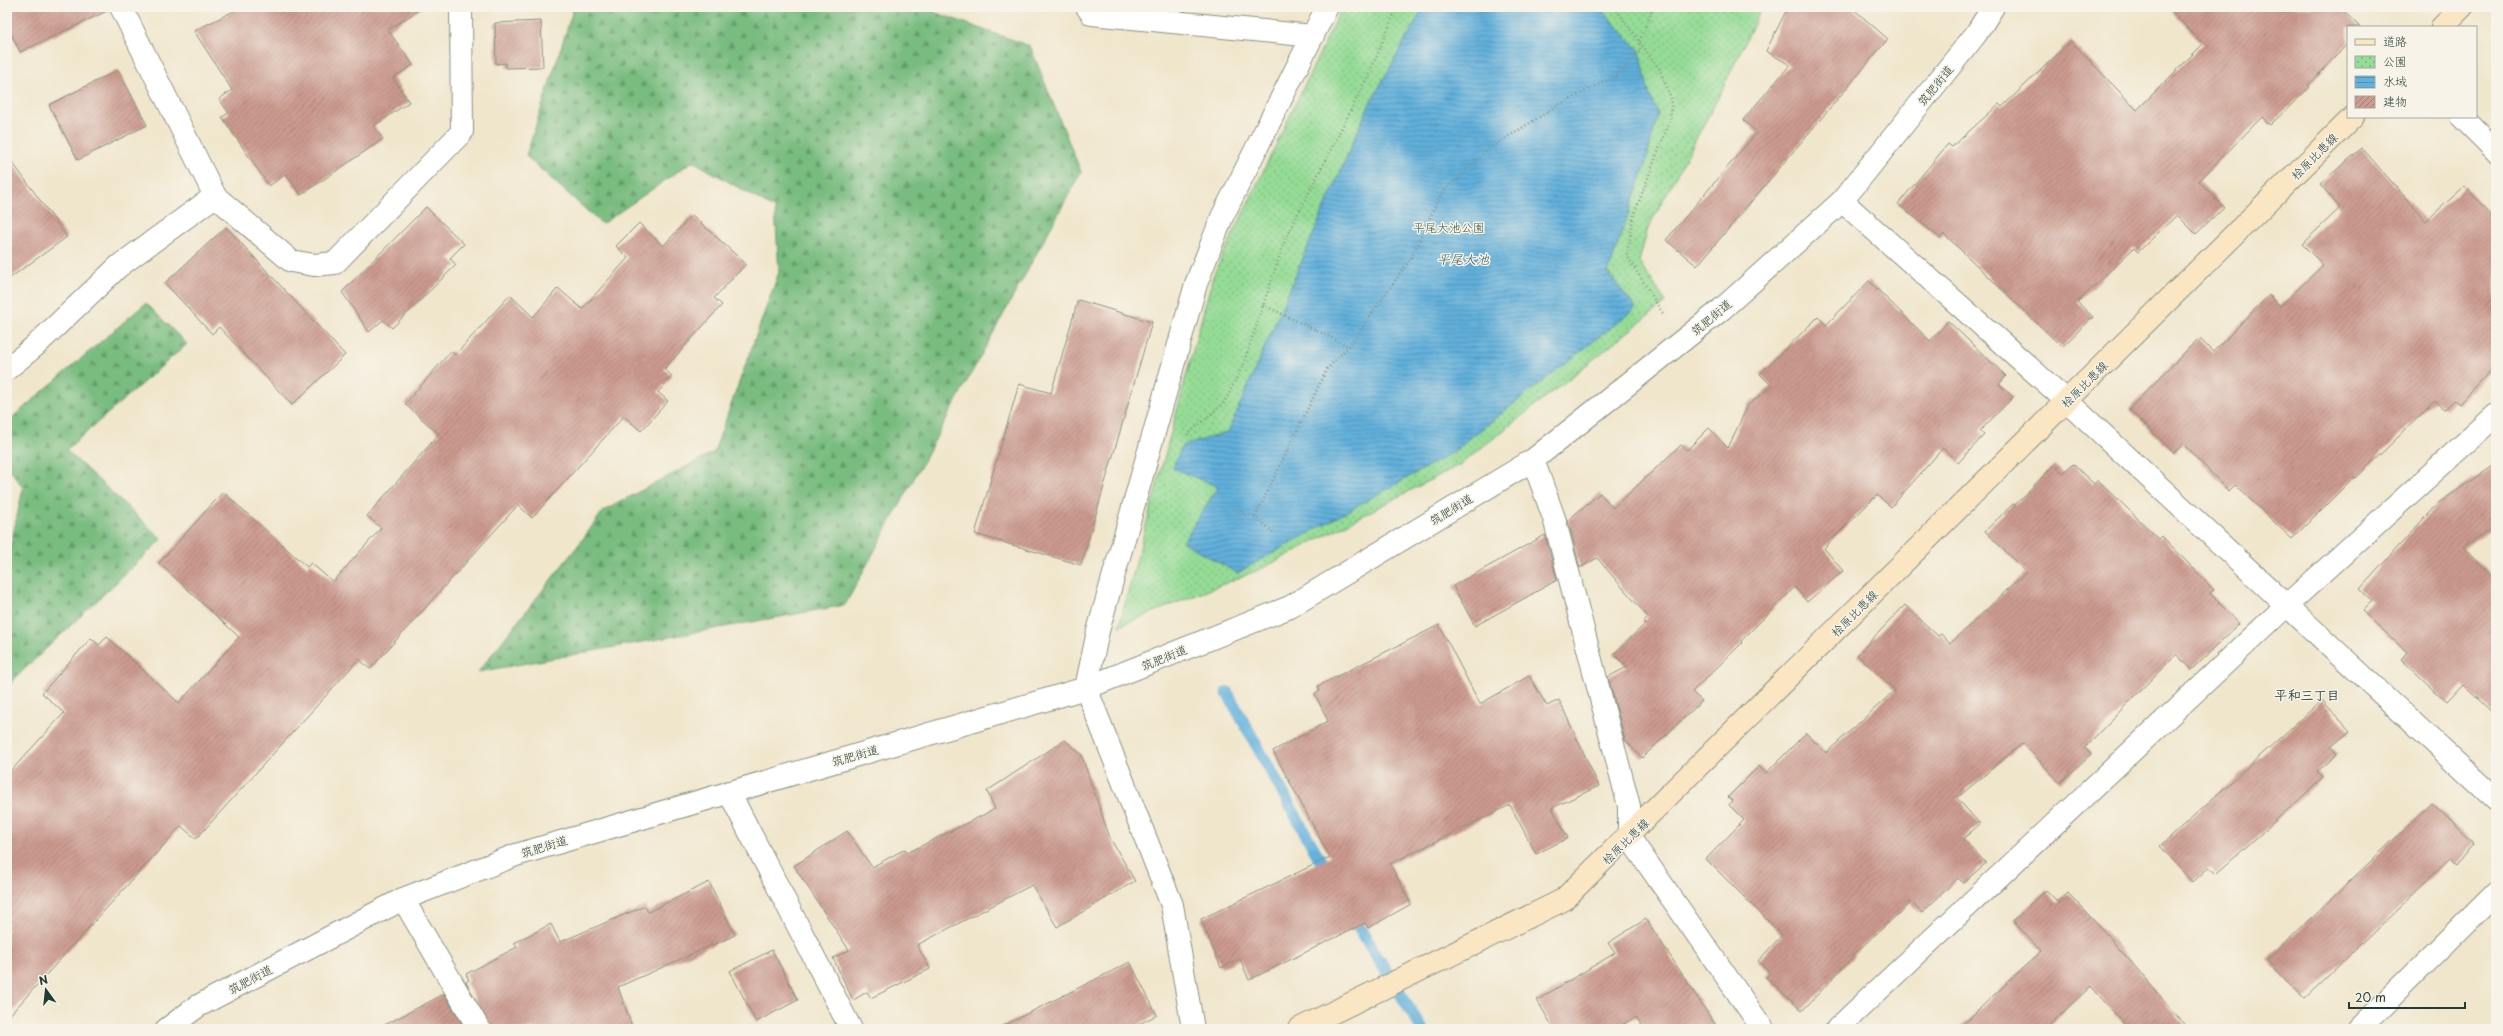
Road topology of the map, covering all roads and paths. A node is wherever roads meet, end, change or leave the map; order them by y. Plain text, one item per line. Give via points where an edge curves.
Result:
1 (120, 7) edge
2 (461, 7) edge
3 (1087, 7) edge
4 (1327, 7) edge
5 (1397, 7) edge
6 (1614, 7) edge
7 (1644, 7) edge
8 (1654, 7) edge
9 (1993, 7) edge
10 (2462, 7) edge
11 (1652, 12) junction
12 (2443, 26) edge
13 (1313, 36) junction
14 (1639, 42) junction
15 (2352, 118) edge
16 (2463, 118) edge
17 (2496, 151) edge
18 (215, 196) junction
19 (1842, 201) junction
20 (1263, 305) junction
21 (1664, 317) dead end
22 (1349, 346) junction
23 (7, 369) edge
24 (2067, 401) junction
25 (2496, 415) edge
26 (1183, 438) dead end
27 (1533, 460) junction
28 (1231, 509) dead end
29 (1255, 518) junction
30 (1273, 532) dead end
31 (2287, 605) junction
32 (1086, 688) junction
33 (729, 792) junction
34 (2496, 800) edge
35 (1629, 837) junction
36 (2496, 893) edge
37 (404, 899) junction
38 (167, 1029) edge
39 (479, 1029) edge
40 (851, 1029) edge
41 (1193, 1029) edge
42 (1299, 1029) edge
43 (1763, 1029) edge
44 (1838, 1029) edge
45 (2359, 1029) edge

1 - 18 street
2 - 18 street via 462,132 335,263 314,265 291,261
3 - 13 street via 1092,14
4 - 13 street
5 - 20 path via 1370,72 1285,240
6 - 14 path
7 - 11 path
8 - 11 path
9 - 19 street, 筑肥街道 via 1976,34
10 - 12 main road
11 - 14 path
13 - 32 street via 1222,217 1196,284 1098,631
14 - 21 path via 1660,70 1672,101 1670,120 1633,217 1627,256
14 - 22 path via 1640,51 1618,75 1560,104 1487,150 1441,194 1411,258
15 - 24 main road, 桧原比恵線
16 - 17 street
18 - 23 street via 119,266 35,346
19 - 24 street
19 - 27 street, 筑肥街道 via 1722,309
20 - 22 path
20 - 26 path via 1243,365 1224,404
22 - 29 path via 1327,368
24 - 31 street
24 - 35 main road, 桧原比恵線
25 - 31 street
27 - 32 street, 筑肥街道 via 1290,606
27 - 35 street via 1554,518 1627,798
28 - 29 path
29 - 30 path
31 - 34 street
31 - 44 street
32 - 33 street, 筑肥街道
32 - 41 street via 1172,905
33 - 37 street, 筑肥街道 via 516,855
33 - 40 street
35 - 42 main road, 桧原比恵線 via 1563,900
35 - 43 street
36 - 45 street
37 - 38 street, 筑肥街道 via 198,1006
37 - 39 street

